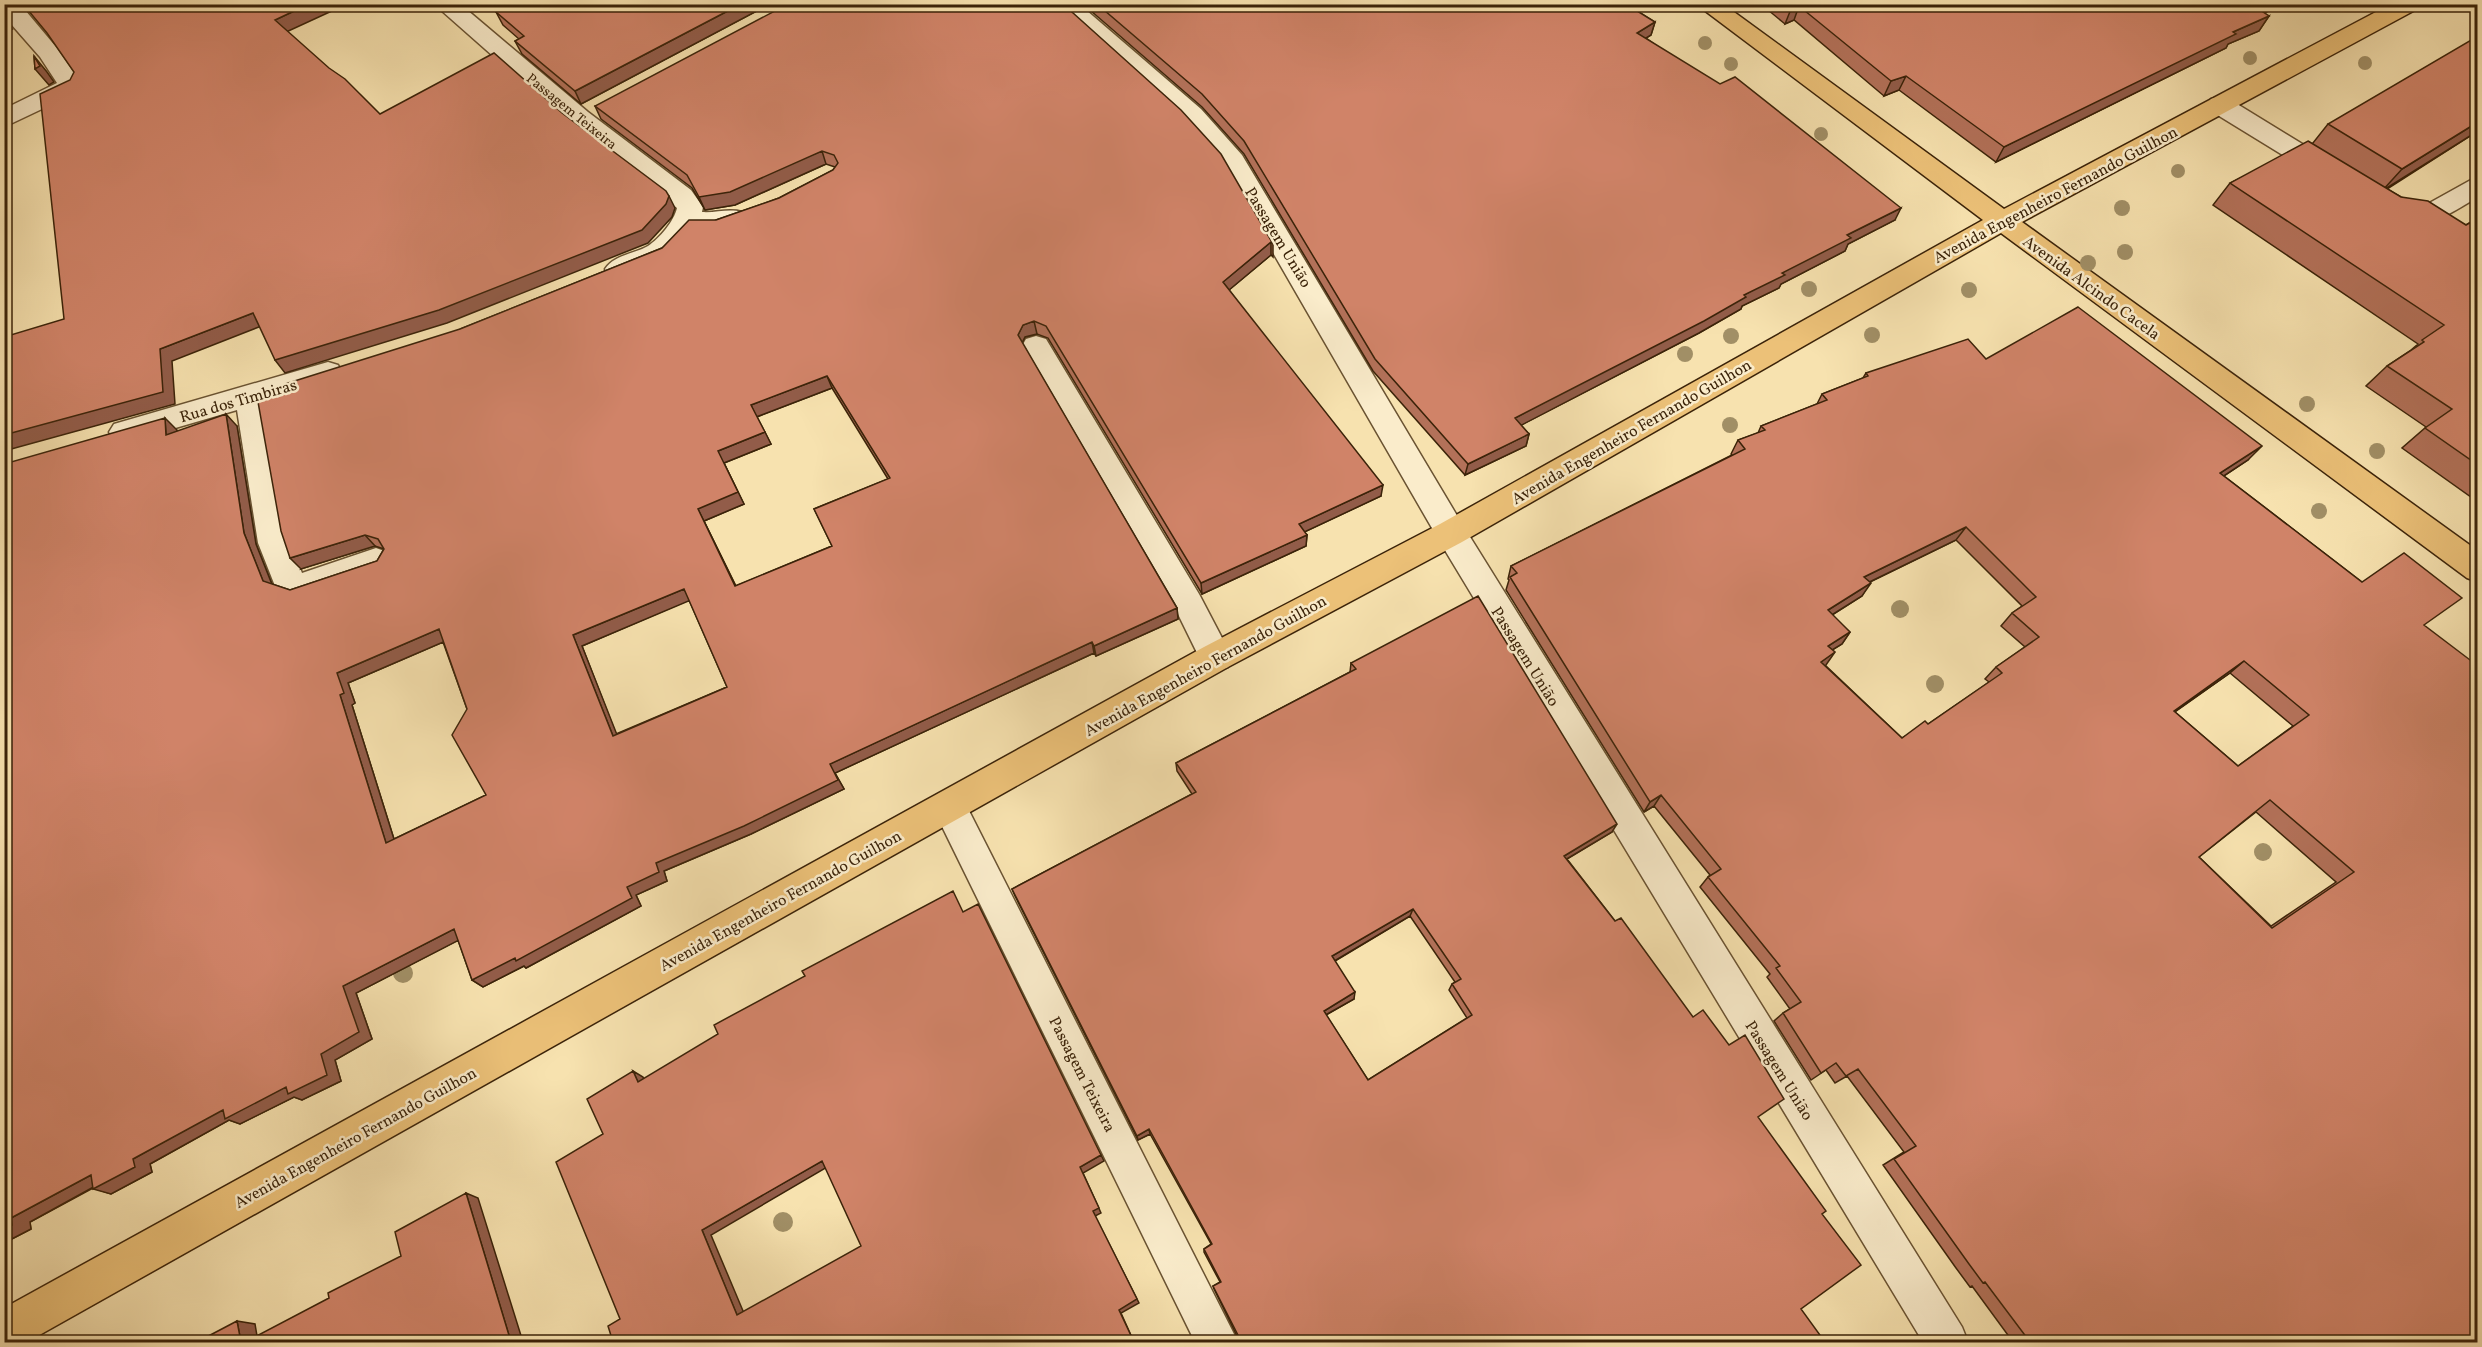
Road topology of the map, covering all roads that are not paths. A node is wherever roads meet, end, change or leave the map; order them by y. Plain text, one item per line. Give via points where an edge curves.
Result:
1 (6, 4) edge
2 (445, 4) edge
3 (1064, 4) edge
4 (1707, 4) edge
5 (2409, 4) edge
6 (2220, 105) junction
7 (4, 119) edge
8 (2478, 184) edge
9 (753, 211) edge
10 (687, 221) junction
11 (2002, 221) junction
12 (597, 278) edge
13 (1036, 346) dead end
14 (351, 366) edge
15 (249, 397) junction
16 (94, 440) edge
17 (1451, 533) junction
18 (376, 561) edge
19 (2478, 569) edge
20 (1216, 657) junction
21 (949, 806) junction
22 (4, 1332) edge
23 (1217, 1342) edge
24 (1947, 1342) edge

1 - 7 street via 48,52 71,86
2 - 10 street, Passagem Teixeira via 589,113 682,196 690,207
3 - 17 street, Passagem União via 1192,115 1233,161
4 - 11 main road, Avenida Alcindo Cacela
5 - 6 main road, Avenida Engenheiro Fernando Guilhon
6 - 8 street via 2391,211 2428,215
6 - 11 main road, Avenida Engenheiro Fernando Guilhon
9 - 10 street via 721,222
10 - 12 street via 658,252
11 - 17 main road, Avenida Engenheiro Fernando Guilhon
11 - 19 main road, Avenida Alcindo Cacela
13 - 20 street
14 - 15 street, Rua dos Timbiras
15 - 16 street, Rua dos Timbiras
15 - 18 street via 274,543 288,582 302,586
17 - 20 main road, Avenida Engenheiro Fernando Guilhon
17 - 24 street, Passagem União
20 - 21 main road, Avenida Engenheiro Fernando Guilhon
21 - 22 main road, Avenida Engenheiro Fernando Guilhon
21 - 23 street, Passagem Teixeira

